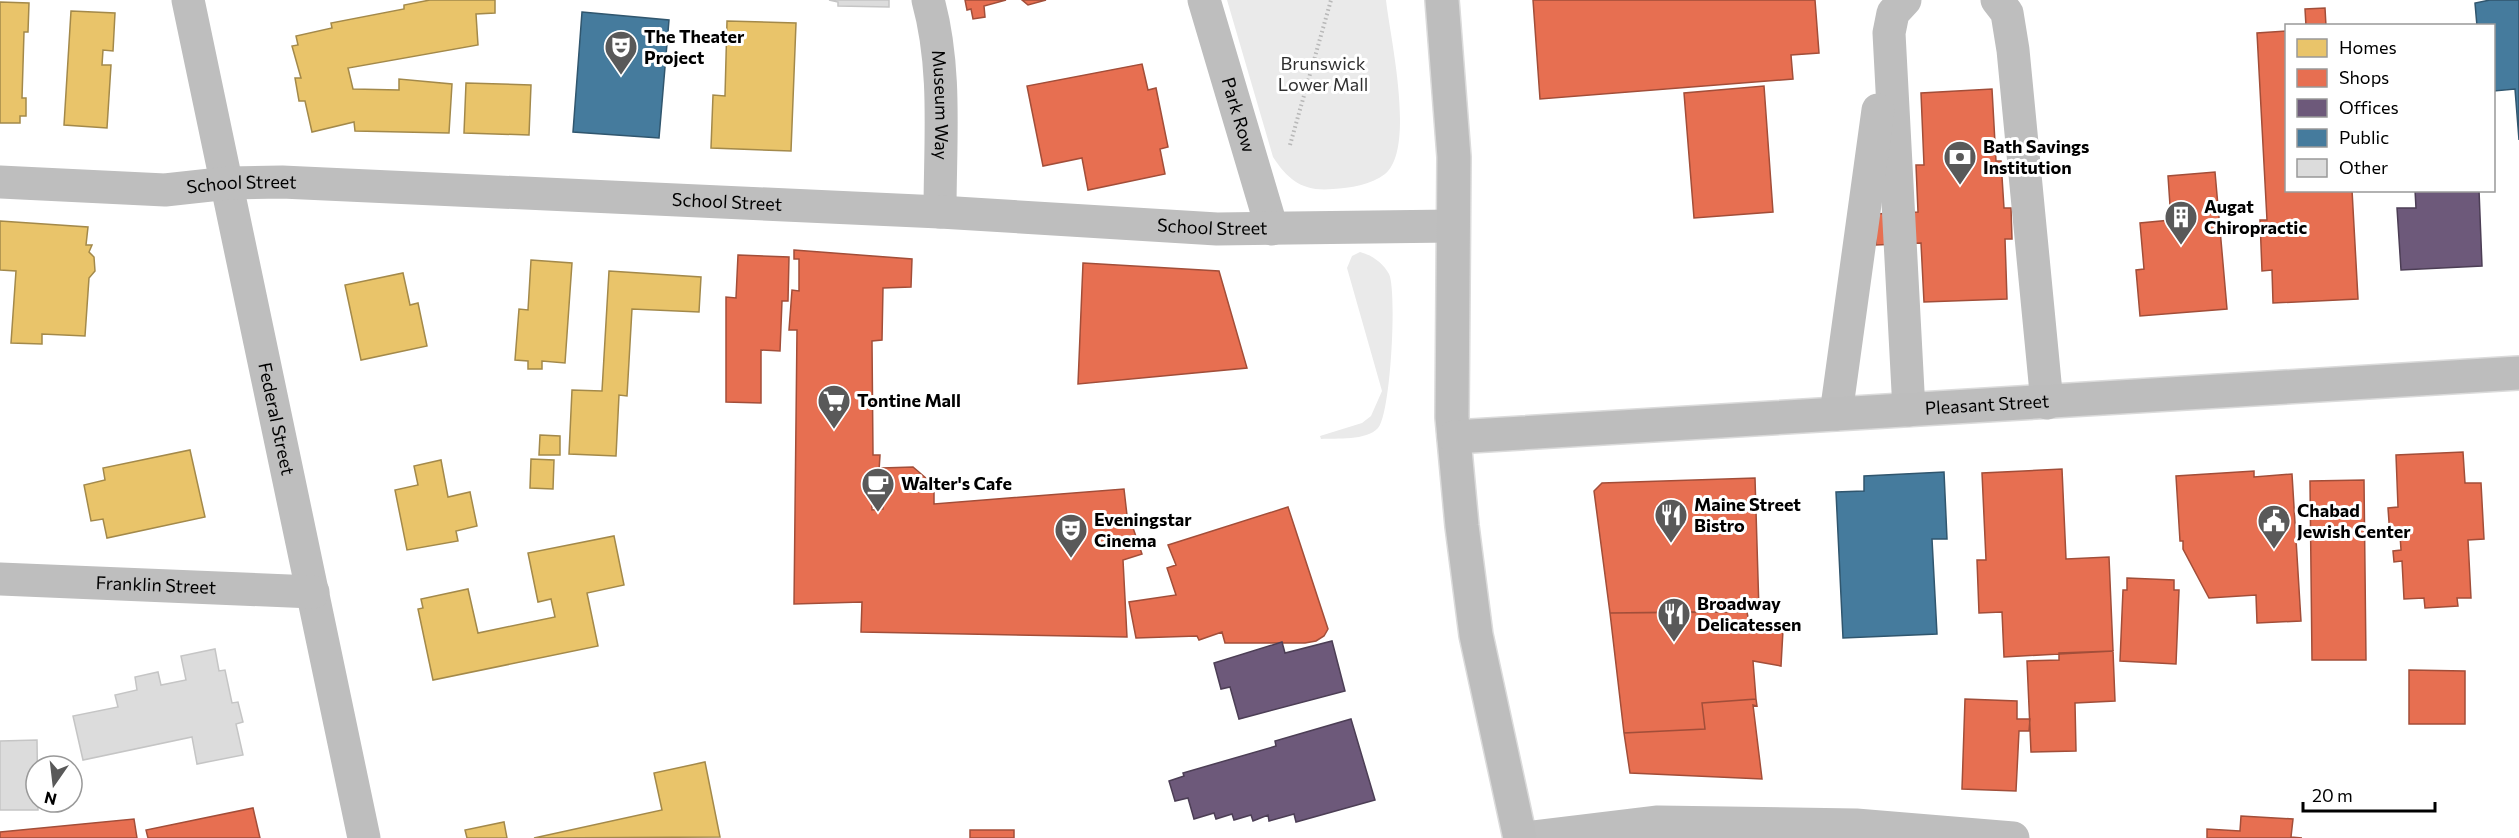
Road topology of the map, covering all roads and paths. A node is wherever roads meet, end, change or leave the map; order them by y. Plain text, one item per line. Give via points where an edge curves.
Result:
1 (188, 0) edge
2 (928, 0) edge
3 (1204, 0) edge
4 (1331, 0) edge
5 (1442, 0) edge
6 (1905, 0) edge
7 (1997, 0) edge
8 (1889, 33) junction
9 (1288, 152) dead end
10 (0, 182) edge
11 (229, 183) junction
12 (940, 212) junction
13 (1453, 226) junction
14 (1272, 229) junction
15 (2519, 373) edge
16 (2047, 403) junction
17 (1909, 410) junction
18 (1836, 414) junction
19 (1454, 437) junction
20 (0, 579) edge
21 (313, 591) junction
22 (364, 838) edge
23 (1522, 838) edge
24 (2013, 838) edge

1 - 11 street, Federal Street
2 - 12 street, Museum Way via 936,27 940,83
3 - 14 street, Park Row
4 - 9 path
5 - 13 main road via 1454,157
6 - 8 street via 1893,12
7 - 16 street via 2007,13 2013,50
8 - 17 street
8 - 18 street
10 - 11 street, School Street via 165,190
11 - 12 street, School Street via 282,182
11 - 21 street, Federal Street
12 - 14 street, School Street
13 - 14 street, School Street
13 - 19 main road
15 - 16 main road, Pleasant Street
16 - 17 main road, Pleasant Street
17 - 18 main road, Pleasant Street
18 - 19 main road, Pleasant Street
19 - 23 main road via 1476,635
20 - 21 street, Franklin Street
21 - 22 street, Federal Street
23 - 24 street via 1658,822 1856,825

